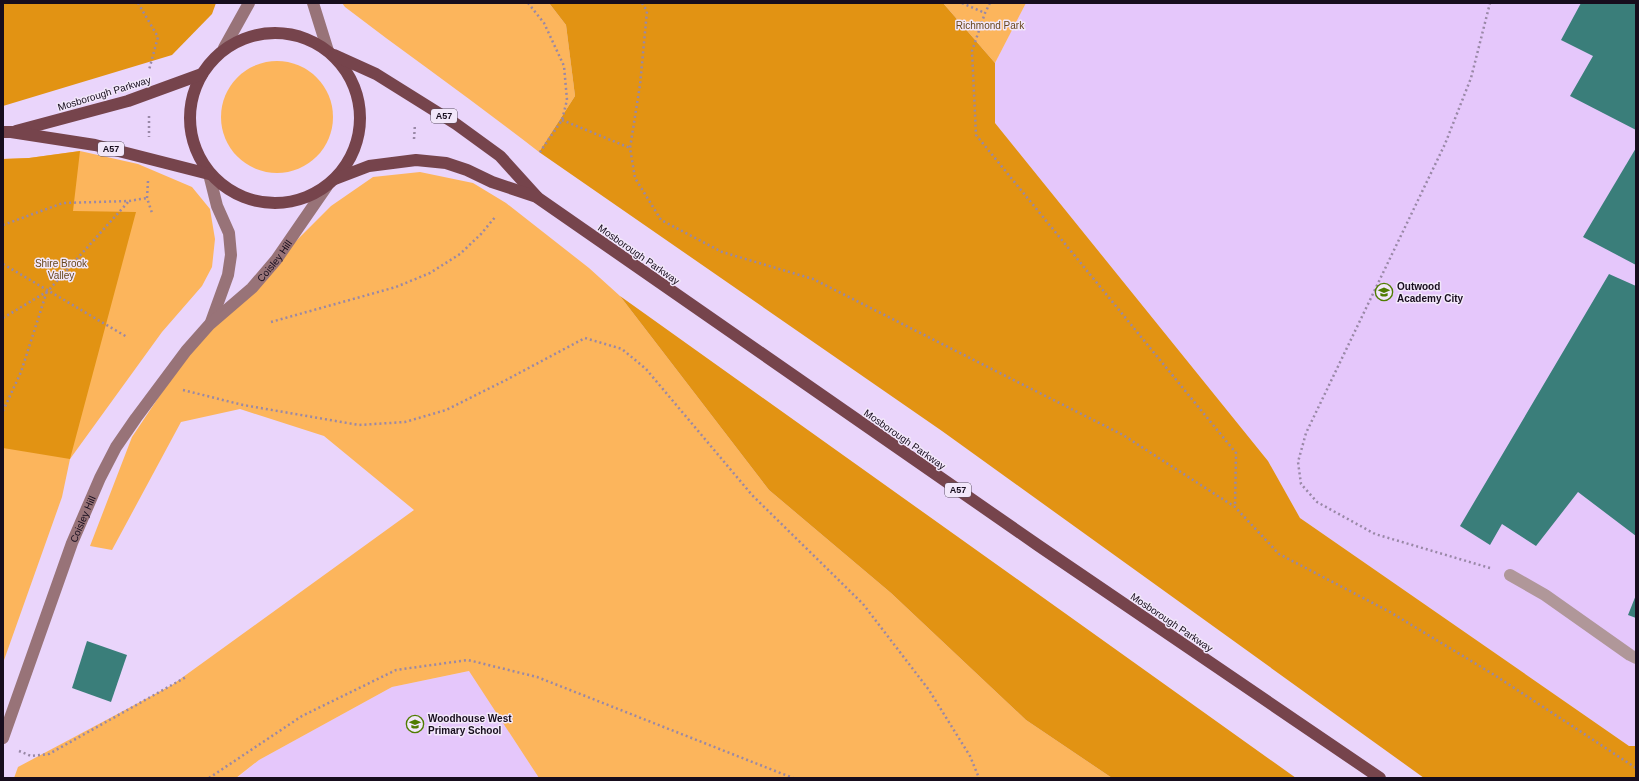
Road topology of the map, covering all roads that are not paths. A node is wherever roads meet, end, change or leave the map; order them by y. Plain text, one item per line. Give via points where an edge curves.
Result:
1 (249, 3) edge
2 (313, 3) edge
3 (224, 48) junction
4 (331, 53) junction
5 (202, 74) junction
6 (7, 132) edge
7 (209, 174) junction
8 (331, 183) junction
9 (538, 198) junction
10 (209, 325) junction
11 (1510, 575) road end
12 (1636, 658) edge
13 (3, 738) edge
14 (1380, 778) edge

1 - 3 main road
2 - 4 main road
3 - 4 highway, A57 via 254,36 274,33 304,38
3 - 5 highway, A57
4 - 8 highway, A57 via 351,80 358,100 360,122 353,151
4 - 9 highway, Mosborough Parkway / A57 via 376,74 456,124 500,156
5 - 6 highway, Mosborough Parkway / A57 via 128,101
5 - 7 highway, A57 via 195,87 192,101 191,131 200,161
6 - 7 highway, Mosborough Parkway / A57 via 95,145
7 - 8 highway, A57 via 239,196 277,204 313,195
7 - 10 main road, Coisley Hill via 217,206 229,233 231,255 228,275
8 - 9 highway, Mosborough Parkway / A57 via 369,166 416,160 446,163
8 - 10 main road, Coisley Hill via 276,260 252,288
9 - 14 highway, Mosborough Parkway / A57 via 1039,546
10 - 13 main road, Coisley Hill via 186,351 136,418 116,447 100,478 72,543
11 - 12 lane via 1545,595

